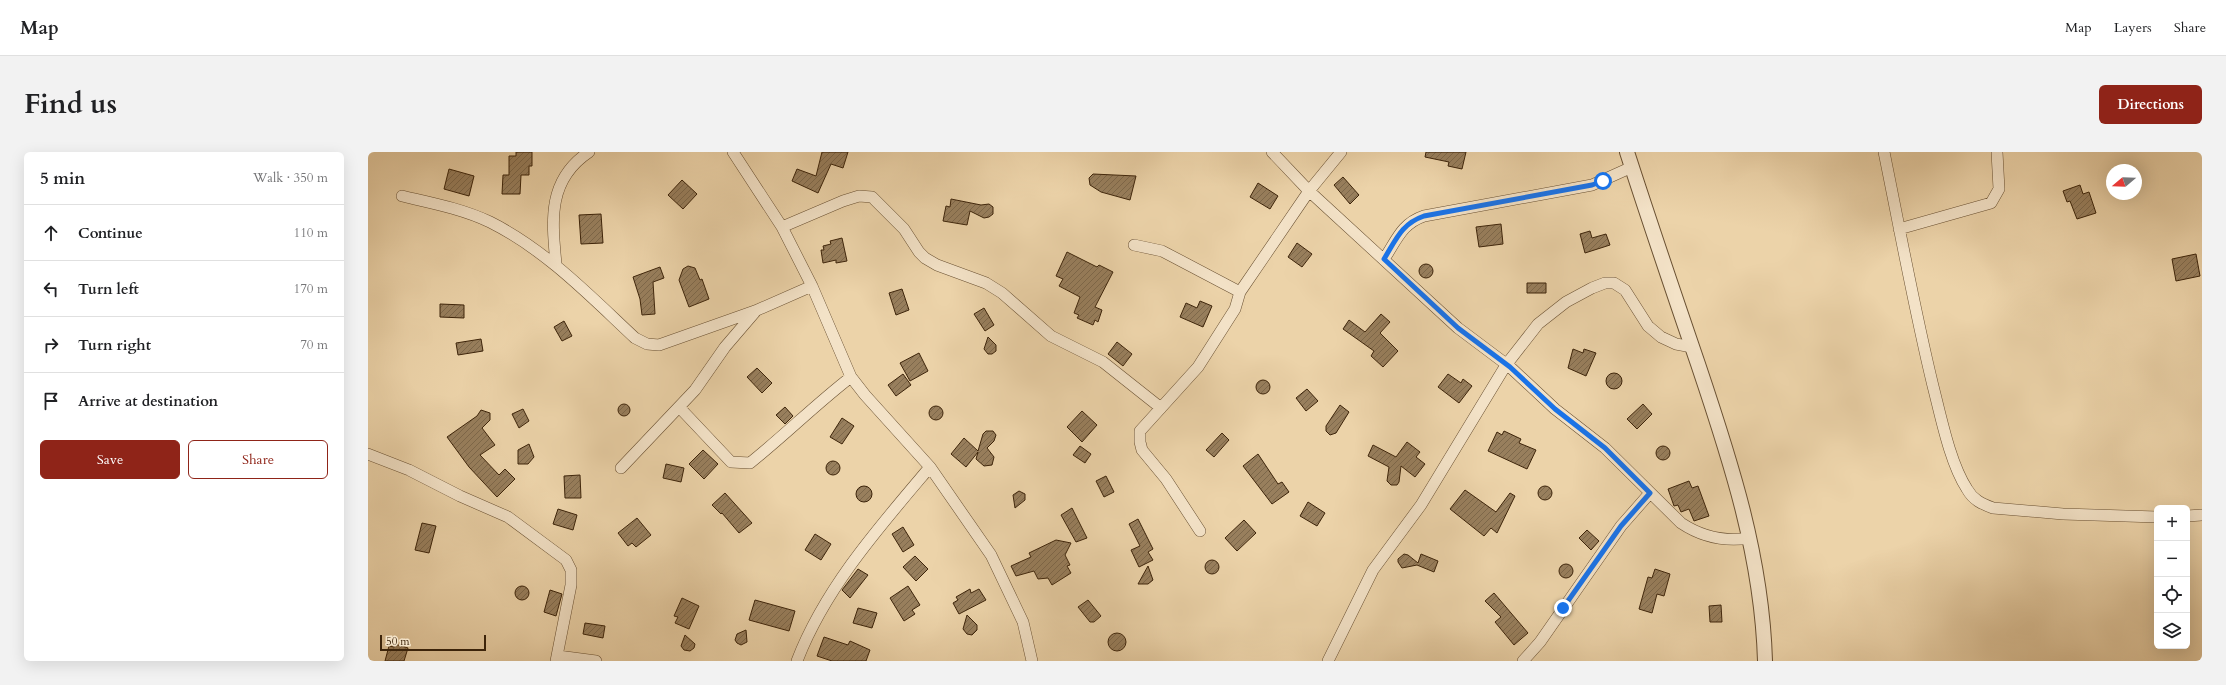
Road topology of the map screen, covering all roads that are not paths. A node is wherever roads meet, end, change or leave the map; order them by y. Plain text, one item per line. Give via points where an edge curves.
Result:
1 (589, 152) edge
2 (733, 152) edge
3 (1272, 152) edge
4 (1341, 152) edge
5 (1627, 152) edge
6 (1884, 152) edge
7 (1997, 152) edge
8 (1632, 167) junction
9 (1309, 191) junction
10 (402, 196) dead end
11 (782, 227) junction
12 (1899, 229) junction
13 (1134, 245) dead end
14 (1384, 259) junction
15 (556, 264) junction
16 (812, 286) junction
17 (1240, 292) junction
18 (755, 311) junction
19 (1692, 347) junction
20 (1506, 364) junction
21 (851, 377) junction
22 (679, 407) junction
23 (1161, 408) junction
24 (368, 454) edge
25 (930, 467) junction
26 (621, 468) dead end
27 (1650, 493) junction
28 (2202, 515) edge
29 (2190, 516) edge
30 (2154, 517) edge
31 (1200, 531) dead end
32 (1750, 538) junction
33 (557, 658) edge
34 (596, 661) edge
35 (797, 661) edge
36 (1032, 661) edge
37 (1328, 661) edge
38 (1523, 661) edge
39 (1765, 661) edge

1 - 15 street via 561,183 554,202 552,220
2 - 11 street
3 - 9 street
4 - 9 street
5 - 8 street
6 - 12 street
7 - 12 street via 1999,189 1991,203
8 - 14 street via 1592,185 1411,220
8 - 19 street
9 - 14 street
9 - 17 street
10 - 15 street via 457,209 489,222 521,239
11 - 16 street
11 - 23 street via 858,196 872,197 904,229 925,258 936,265 986,283 1002,293 1051,336 1103,362
12 - 30 street via 1919,330 1940,415 1953,456 1967,489 1974,498 1982,504 2001,508 2063,514
13 - 17 street via 1162,251
14 - 20 street via 1458,328
15 - 18 street via 635,338 647,344 659,345
16 - 18 street
16 - 21 street
17 - 23 street via 1235,309 1198,367
18 - 22 street
19 - 20 street via 1676,344 1661,337 1648,326 1625,290 1614,283 1606,283 1566,302 1538,324
19 - 32 street via 1731,462
20 - 27 street via 1555,409 1605,448
20 - 37 street via 1421,505 1373,570
21 - 22 street via 750,463 732,462
21 - 25 street
22 - 26 street
23 - 31 street via 1140,431 1142,450 1166,479
24 - 33 street via 410,470 508,517 566,560 571,570 571,585
25 - 35 street via 875,534 837,586 806,636
25 - 36 street via 991,555 1023,622
27 - 32 street via 1692,530 1715,538
27 - 38 street via 1621,526 1540,642
28 - 29 street
32 - 39 street via 1761,604
33 - 34 street

